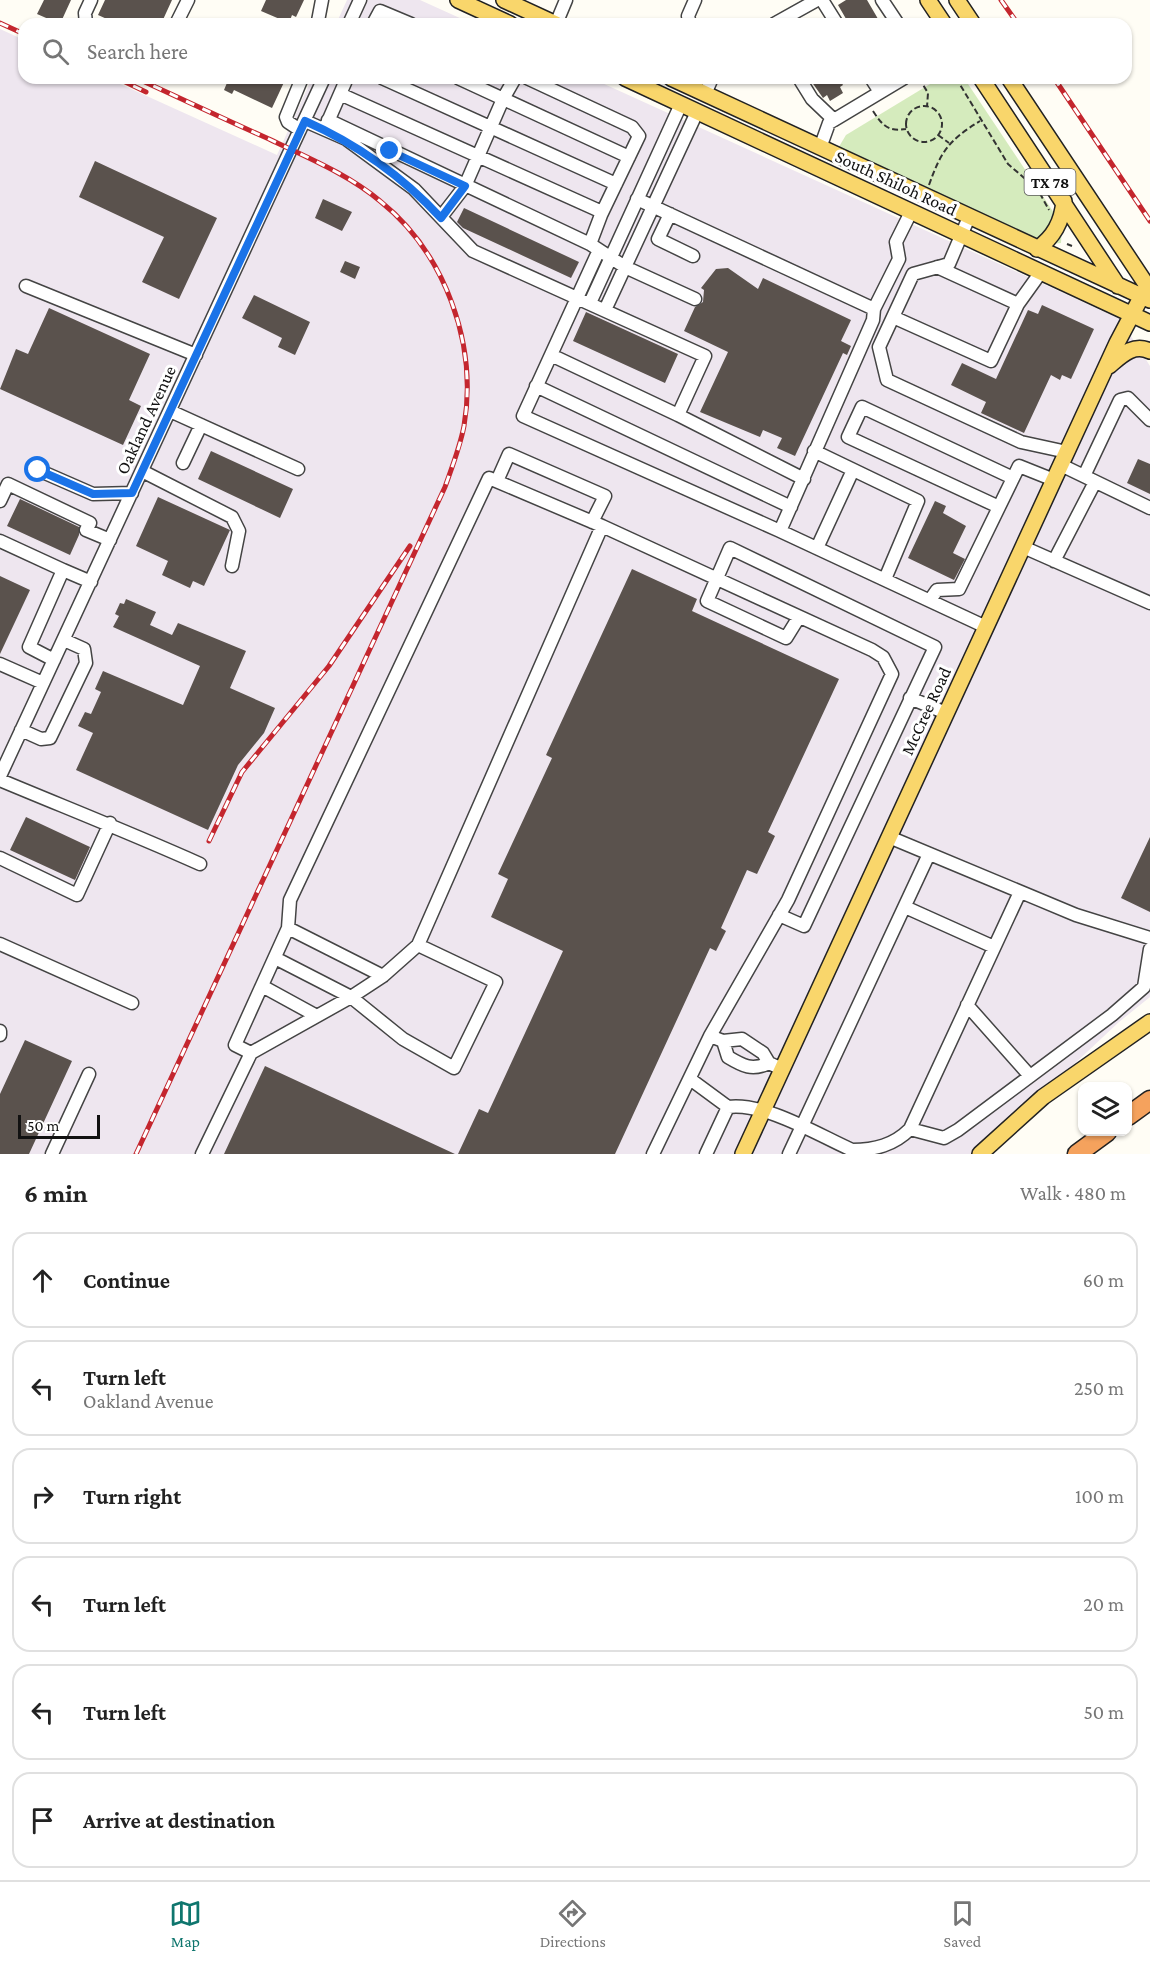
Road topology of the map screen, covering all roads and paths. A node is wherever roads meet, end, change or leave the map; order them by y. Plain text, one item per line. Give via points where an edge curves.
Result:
1 (91, 0) edge
2 (188, 0) edge
3 (322, 0) edge
4 (360, 0) edge
5 (458, 0) edge
6 (504, 0) edge
7 (566, 0) edge
8 (695, 0) edge
9 (820, 0) edge
10 (882, 0) edge
11 (928, 0) edge
12 (957, 0) edge
13 (85, 18) edge
14 (179, 18) edge
15 (319, 18) edge
16 (352, 18) edge
17 (376, 18) edge
18 (397, 18) edge
19 (497, 18) edge
20 (543, 18) edge
21 (558, 18) edge
22 (688, 18) edge
23 (786, 18) edge
24 (833, 18) edge
25 (894, 18) edge
26 (941, 18) edge
27 (969, 18) edge
28 (300, 84) edge
29 (320, 84) edge
30 (344, 84) edge
31 (395, 84) edge
32 (471, 84) edge
33 (511, 84) edge
34 (541, 84) edge
35 (638, 84) edge
36 (690, 84) edge
37 (693, 84) edge
38 (709, 84) edge
39 (803, 84) edge
40 (875, 84) edge
41 (894, 84) edge
42 (923, 84) edge
43 (959, 84) edge
44 (985, 84) edge
45 (1013, 84) edge
46 (880, 92) junction
47 (340, 94) junction
48 (705, 94) junction
49 (502, 99) junction
50 (866, 101) junction
51 (681, 104) junction
52 (927, 106) junction
53 (697, 112) junction
54 (834, 120) junction
55 (980, 121) junction
56 (303, 125) junction
57 (326, 125) junction
58 (491, 127) junction
59 (907, 129) junction
60 (938, 135) junction
61 (949, 143) junction
62 (820, 148) junction
63 (478, 156) junction
64 (629, 157) junction
65 (616, 184) junction
66 (465, 186) junction
67 (936, 188) dead end
68 (637, 199) junction
69 (1064, 201) junction
70 (653, 207) junction
71 (603, 212) junction
72 (911, 212) junction
73 (670, 214) junction
74 (969, 217) junction
75 (1051, 217) dead end
76 (441, 218) junction
77 (962, 235) junction
78 (1059, 238) dead end
79 (1067, 244) junction
80 (1072, 246) dead end
81 (595, 247) junction
82 (1037, 249) junction
83 (1070, 251) dead end
84 (693, 256) dead end
85 (610, 258) junction
86 (625, 267) junction
87 (937, 267) junction
88 (1041, 272) junction
89 (26, 286) dead end
90 (1119, 286) junction
91 (1147, 293) edge
92 (576, 297) junction
93 (695, 299) dead end
94 (590, 303) junction
95 (1018, 304) junction
96 (874, 309) junction
97 (605, 310) junction
98 (1134, 314) junction
99 (893, 316) junction
100 (1150, 322) edge
101 (1150, 337) edge
102 (1150, 351) edge
103 (196, 355) junction
104 (551, 355) junction
105 (1104, 370) junction
106 (536, 386) junction
107 (170, 411) junction
108 (678, 415) junction
109 (1150, 420) edge
110 (201, 425) junction
111 (814, 451) junction
112 (1064, 458) junction
113 (183, 464) dead end
114 (38, 470) dead end
115 (298, 470) dead end
116 (853, 470) junction
117 (142, 471) junction
118 (1013, 478) junction
119 (804, 479) junction
120 (1090, 479) junction
121 (1054, 480) junction
122 (497, 481) junction
123 (132, 493) junction
124 (0, 501) edge
125 (791, 507) junction
126 (999, 507) junction
127 (1150, 508) edge
128 (597, 524) junction
129 (780, 531) junction
130 (110, 540) junction
131 (0, 541) edge
132 (1023, 547) junction
133 (817, 548) junction
134 (1054, 561) junction
135 (232, 566) dead end
136 (63, 570) junction
137 (715, 579) junction
138 (885, 579) junction
139 (90, 582) junction
140 (930, 600) junction
141 (1150, 603) edge
142 (799, 617) junction
143 (986, 627) junction
144 (64, 640) junction
145 (54, 660) junction
146 (0, 664) edge
147 (43, 683) junction
148 (910, 698) junction
149 (946, 713) junction
150 (21, 730) junction
151 (0, 778) edge
152 (110, 823) junction
153 (889, 837) junction
154 (929, 854) junction
155 (0, 858) edge
156 (200, 864) dead end
157 (1020, 892) junction
158 (905, 907) junction
159 (779, 915) junction
160 (288, 928) junction
161 (1150, 938) edge
162 (0, 944) edge
163 (418, 945) junction
164 (994, 947) junction
165 (1150, 949) edge
166 (275, 957) junction
167 (383, 976) junction
168 (262, 986) junction
169 (351, 997) junction
170 (132, 1003) dead end
171 (967, 1005) junction
172 (315, 1015) junction
173 (1150, 1022) edge
174 (710, 1036) junction
175 (723, 1041) junction
176 (251, 1053) junction
177 (776, 1066) junction
178 (89, 1074) dead end
179 (1030, 1076) junction
180 (690, 1079) junction
181 (1150, 1100) edge
182 (728, 1107) junction
183 (763, 1111) junction
184 (1132, 1113) edge
185 (803, 1128) junction
186 (910, 1129) junction
187 (1100, 1136) edge
188 (866, 1152) edge
189 (52, 1154) edge
190 (202, 1154) edge
191 (653, 1154) edge
192 (706, 1154) edge
193 (743, 1154) edge
194 (789, 1154) edge
195 (980, 1154) edge
196 (1077, 1154) edge

1 - 13 street
2 - 14 street
3 - 15 street
4 - 16 street
5 - 19 main road
6 - 20 main road
7 - 21 street
8 - 22 street
9 - 23 street
9 - 24 street
10 - 25 street
11 - 26 main road
12 - 27 main road
17 - 18 street via 380,11
28 - 56 street via 286,117 288,122
29 - 56 street, Oakland Avenue
30 - 47 street
31 - 58 street
32 - 49 street
33 - 49 street
34 - 64 street via 633,127 639,135
35 - 51 main road, South Shiloh Road
36 - 51 main road
37 - 48 main road, South Shiloh Road
38 - 48 street
39 - 54 street via 812,99
40 - 46 street
41 - 46 street
42 - 52 path via 928,93
43 - 55 path
44 - 69 main road, TX 78
45 - 91 main road, TX 78
46 - 50 street
47 - 57 street
47 - 63 street
48 - 53 main road
48 - 62 main road, South Shiloh Road
49 - 58 street
49 - 64 street
50 - 54 street
50 - 59 path via 882,124 896,131
51 - 53 main road, South Shiloh Road
51 - 68 street
52 - 59 path via 917,107 909,114
52 - 60 path via 941,118
53 - 70 street
53 - 72 main road, South Shiloh Road
54 - 62 street via 829,123
55 - 61 path
55 - 75 path via 1008,164 1038,190
56 - 57 street
56 - 103 street, Oakland Avenue
57 - 66 street
57 - 76 street via 414,189
58 - 63 street
58 - 65 street
59 - 60 path via 913,138 923,142
60 - 61 path
61 - 67 path via 938,158 929,185
62 - 74 main road, South Shiloh Road
63 - 66 street
63 - 71 street
64 - 65 street
65 - 71 street
66 - 76 street
66 - 81 street
68 - 70 street
68 - 85 street
69 - 82 main road via 1055,232
69 - 90 main road, TX 78
70 - 73 street
70 - 86 street
71 - 81 street
72 - 77 main road, South Shiloh Road
72 - 96 street via 896,242 899,259
73 - 84 street via 658,239
73 - 96 street
74 - 77 street
74 - 82 main road, South Shiloh Road
76 - 92 street via 473,251
77 - 87 street via 949,264
77 - 88 main road, South Shiloh Road
78 - 79 path
79 - 80 path
79 - 83 path
81 - 85 street
81 - 92 street
82 - 90 main road, South Shiloh Road
85 - 86 street
85 - 94 street
86 - 93 street
86 - 97 street
87 - 95 street
87 - 99 street via 913,274
88 - 95 street
88 - 98 main road, South Shiloh Road
89 - 103 street
90 - 91 main road, South Shiloh Road
90 - 98 main road, TX 78
91 - 98 main road, McCree Road
92 - 94 street
92 - 104 street
94 - 97 street
95 - 99 street via 992,361
96 - 111 street via 873,320
97 - 108 street via 705,356
98 - 100 main road, South Shiloh Road
98 - 101 main road, TX 78
98 - 105 main road, McCree Road
99 - 112 street via 879,347 887,380
102 - 105 main road via 1129,351
103 - 107 street, Oakland Avenue
104 - 106 street
104 - 108 street
105 - 112 main road, McCree Road
106 - 125 street
106 - 129 street via 522,416
107 - 110 street
107 - 117 street, Oakland Avenue
108 - 119 street
109 - 120 street via 1128,398 1120,400
110 - 113 street
110 - 115 street
111 - 116 street
111 - 119 street
112 - 120 street
112 - 121 main road, McCree Road
114 - 123 street via 93,494
116 - 133 street
116 - 138 street via 918,501
117 - 123 street, Oakland Avenue
117 - 135 street via 232,517 239,531
118 - 121 street via 1019,466
118 - 126 street
118 - 126 street via 862,407 848,437
119 - 125 street
120 - 127 street
120 - 134 street
121 - 132 main road, McCree Road
122 - 128 street
122 - 128 street via 509,454 605,496
122 - 160 street via 489,478 290,900
123 - 130 street, Oakland Avenue
124 - 130 street via 8,484 90,523 87,530
125 - 129 street
126 - 140 street via 959,589 937,590
128 - 137 street
128 - 163 street
129 - 133 street
130 - 139 street, Oakland Avenue
131 - 136 street
132 - 134 street
132 - 143 main road, McCree Road
133 - 138 street
134 - 141 street
136 - 139 street
136 - 145 street via 29,647
137 - 142 street
137 - 142 street via 707,601 786,638
137 - 148 street via 730,548 935,647
138 - 140 street
139 - 144 street, Oakland Avenue
140 - 143 street
142 - 159 street via 872,650 883,657 892,674
143 - 149 main road, McCree Road
144 - 145 street, Oakland Avenue
144 - 150 street via 84,649 86,663 50,738 41,739
145 - 147 street, Oakland Avenue
146 - 147 street
147 - 150 street, Oakland Avenue
148 - 149 street
148 - 159 street via 804,926
149 - 153 main road, McCree Road
150 - 151 street, Oakland Avenue
151 - 152 street
152 - 155 street via 77,895
152 - 156 street
153 - 154 street
153 - 177 main road, McCree Road
154 - 157 street
154 - 158 street
157 - 161 street via 1076,915
157 - 164 street
158 - 164 street
158 - 185 street
159 - 174 street
160 - 166 street
160 - 167 street
162 - 170 street
163 - 167 street
163 - 169 street via 496,982 454,1068 403,1039
164 - 171 street
165 - 179 street via 1144,987
166 - 168 street
166 - 169 street
167 - 169 street
168 - 172 street
168 - 176 street via 235,1045
169 - 172 street
171 - 179 street
171 - 186 street
172 - 176 street
173 - 195 main road via 1043,1097
174 - 175 street
174 - 180 street
175 - 177 street via 742,1039
175 - 177 street via 728,1057 745,1067
176 - 190 street
177 - 183 main road, McCree Road
178 - 189 street
179 - 186 street via 944,1138
180 - 182 street
180 - 191 street
181 - 184 highway
182 - 183 street
182 - 192 street
183 - 185 street
183 - 193 main road, McCree Road
185 - 188 street via 852,1150
185 - 194 street
186 - 188 street via 898,1141
187 - 196 highway

